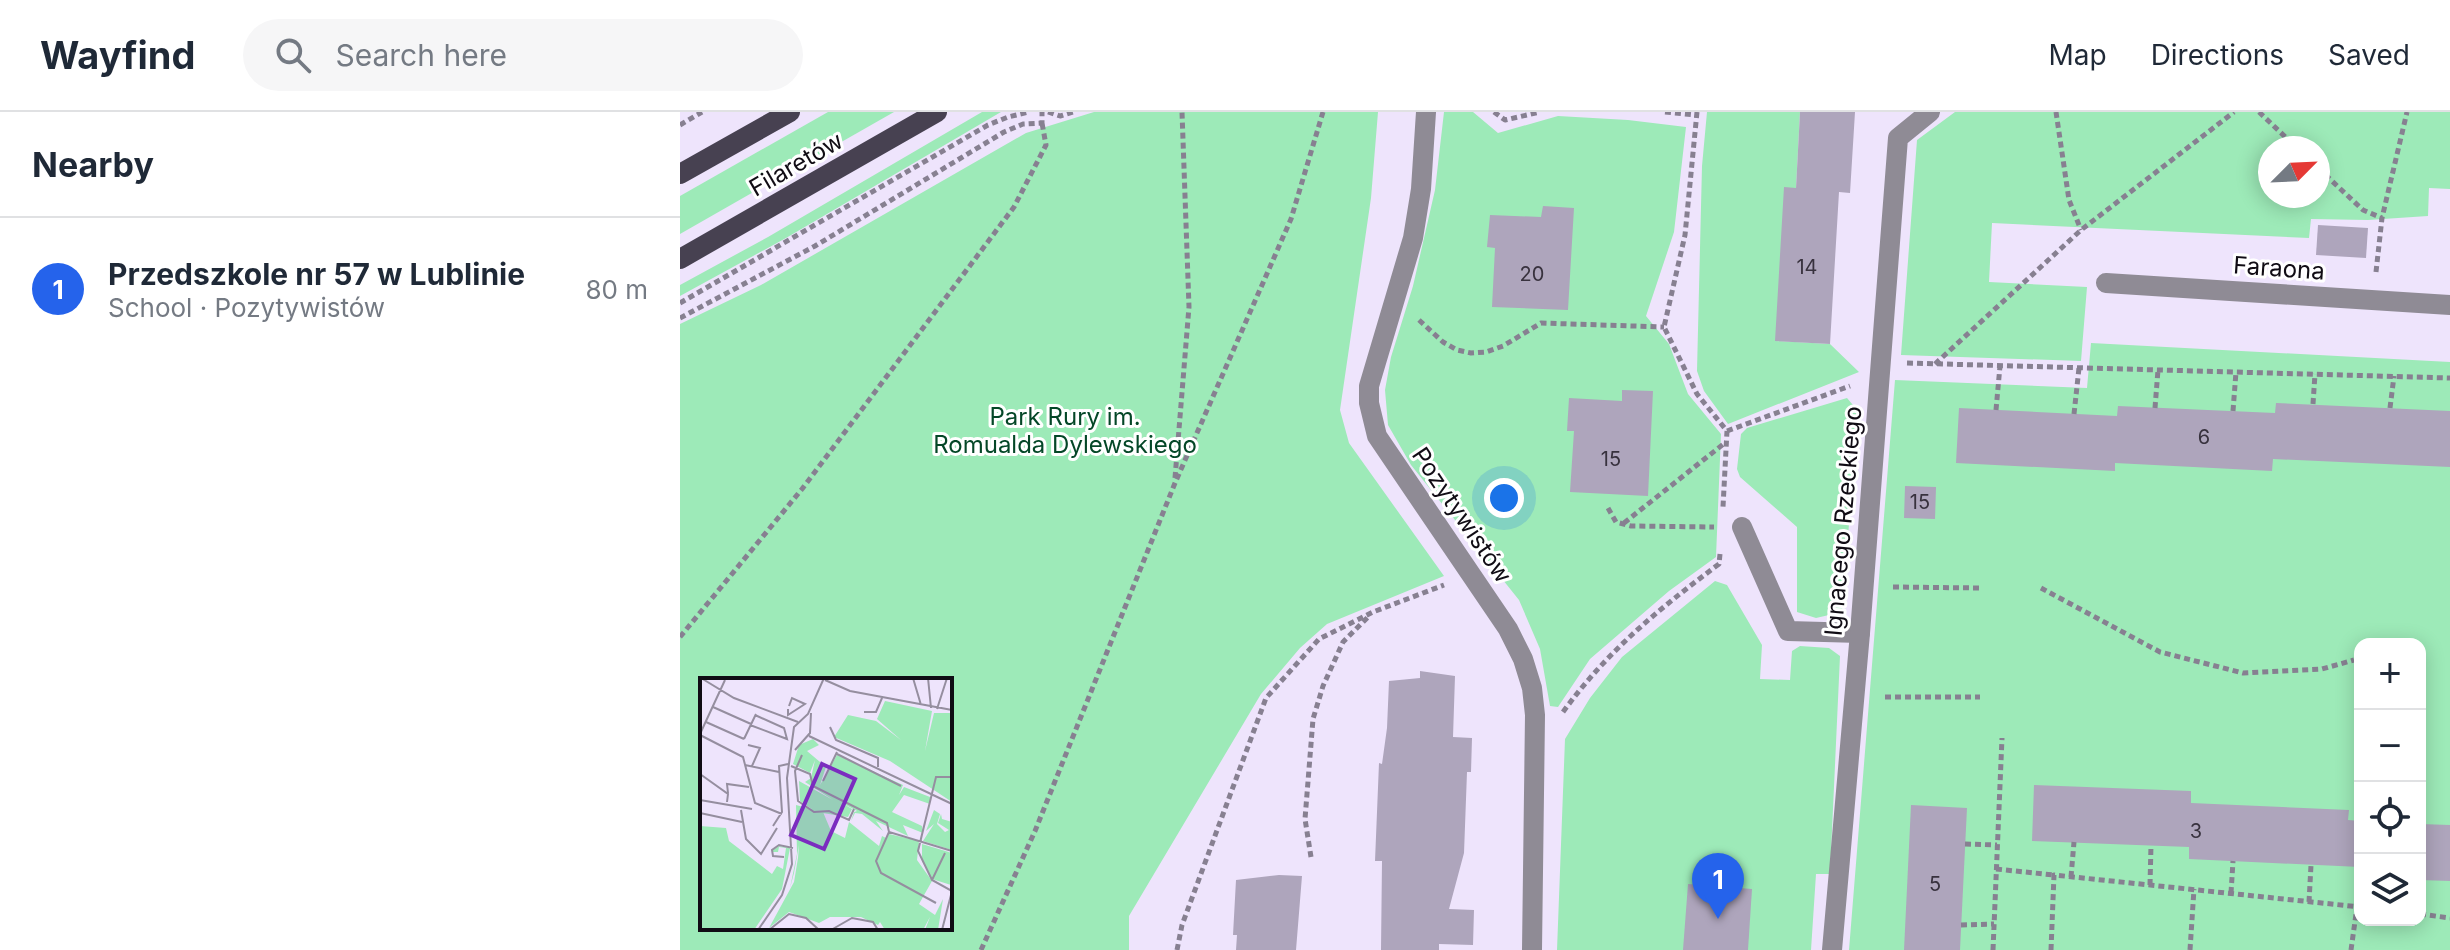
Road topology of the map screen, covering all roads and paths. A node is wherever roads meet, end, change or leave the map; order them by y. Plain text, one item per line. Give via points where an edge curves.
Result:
1 (702, 112) edge
2 (790, 112) edge
3 (937, 112) edge
4 (1029, 112) edge
5 (1045, 112) edge
6 (1073, 112) edge
7 (1182, 112) edge
8 (1323, 112) edge
9 (1426, 112) edge
10 (1494, 112) edge
11 (1540, 112) edge
12 (1665, 112) edge
13 (1930, 112) edge
14 (2056, 112) edge
15 (2234, 112) edge
16 (2259, 112) edge
17 (2407, 112) edge
18 (1697, 114) edge
19 (1042, 123) junction
20 (680, 125) edge
21 (2284, 136) edge
22 (680, 174) edge
23 (2330, 179) edge
24 (2382, 218) junction
25 (2081, 230) junction
26 (680, 259) edge
27 (2106, 283) dead end
28 (1395, 296) junction
29 (2375, 300) junction
30 (680, 303) edge
31 (2450, 305) edge
32 (680, 318) edge
33 (1664, 327) junction
34 (2000, 366) junction
35 (2079, 368) junction
36 (2158, 370) junction
37 (2236, 372) junction
38 (2315, 374) junction
39 (1880, 375) junction
40 (2394, 376) junction
41 (2450, 378) edge
42 (2313, 404) dead end
43 (2155, 408) dead end
44 (2390, 408) dead end
45 (1996, 410) dead end
46 (2233, 411) dead end
47 (2074, 414) dead end
48 (1727, 431) junction
49 (1726, 442) junction
50 (1175, 483) junction
51 (1608, 508) dead end
52 (1624, 524) junction
53 (1732, 527) junction
54 (1719, 564) dead end
55 (1456, 580) dead end
56 (1864, 587) junction
57 (1980, 588) dead end
58 (2041, 588) dead end
59 (1373, 612) junction
60 (1860, 633) junction
61 (680, 637) edge
62 (2354, 660) dead end
63 (1855, 696) junction
64 (1980, 697) dead end
65 (1556, 721) dead end
66 (2002, 738) dead end
67 (2074, 842) dead end
68 (1965, 844) dead end
69 (1997, 845) junction
70 (2151, 845) dead end
71 (1311, 857) dead end
72 (2233, 861) dead end
73 (2311, 865) dead end
74 (1996, 869) junction
75 (2054, 875) junction
76 (2071, 877) junction
77 (2150, 885) junction
78 (2194, 889) junction
79 (2231, 893) junction
80 (2309, 902) junction
81 (2354, 907) edge
82 (2426, 915) edge
83 (2450, 918) edge
84 (1994, 924) junction
85 (1961, 925) dead end
86 (2355, 926) edge
87 (981, 950) edge
88 (1177, 950) edge
89 (1532, 950) edge
90 (1832, 950) edge
91 (1993, 950) edge
92 (2051, 950) edge
93 (2190, 950) edge
94 (2351, 950) edge

1 - 20 path
2 - 22 main road, Filaretów
3 - 26 main road, Filaretów
4 - 30 path via 988,125
5 - 6 path
5 - 19 path
7 - 50 path via 1189,307
8 - 50 path via 1291,219
9 - 28 street, Pozytywistów via 1413,238
10 - 11 path via 1505,120
12 - 18 path
13 - 39 street, Ignacego Rzeckiego via 1898,138
14 - 25 path via 2069,200
15 - 25 path
16 - 21 path
17 - 24 path
18 - 33 path via 1685,235
19 - 32 path via 1004,132 815,246
19 - 61 path via 1046,145 1014,207 802,489
23 - 24 path via 2363,210
24 - 29 path
25 - 34 path via 1934,365
27 - 29 street, Faraona
28 - 33 path via 1443,342 1471,353 1503,346 1541,323
28 - 89 street, Pozytywistów via 1369,386 1377,436 1508,629 1532,688
29 - 31 street, Faraona
33 - 48 path via 1697,394
34 - 35 path
34 - 45 path
35 - 36 path
35 - 47 path
36 - 37 path
36 - 43 path
37 - 38 path
37 - 46 path
38 - 40 path
38 - 42 path
39 - 48 path
39 - 56 street, Ignacego Rzeckiego
40 - 41 path
40 - 44 path
48 - 49 path
49 - 52 path
49 - 53 path
50 - 87 path via 1035,831
51 - 52 path via 1616,522
52 - 53 path
53 - 60 street via 1788,631
54 - 65 path via 1615,649
55 - 59 path
56 - 57 path
56 - 60 street, Ignacego Rzeckiego
58 - 62 path via 2160,652 2243,673 2322,669
59 - 71 path via 1343,642 1313,719 1305,819
59 - 88 path via 1319,639 1266,698
60 - 63 street, Ignacego Rzeckiego
63 - 64 path
63 - 90 street, Ignacego Rzeckiego
66 - 69 path
67 - 76 path
68 - 69 path
69 - 74 path
70 - 77 path
72 - 79 path
73 - 80 path
74 - 75 path
74 - 84 path
75 - 76 path
75 - 92 path
76 - 77 path
77 - 78 path
78 - 79 path
78 - 93 path
79 - 80 path
80 - 81 path
82 - 83 path
84 - 85 path
84 - 91 path
86 - 94 path

